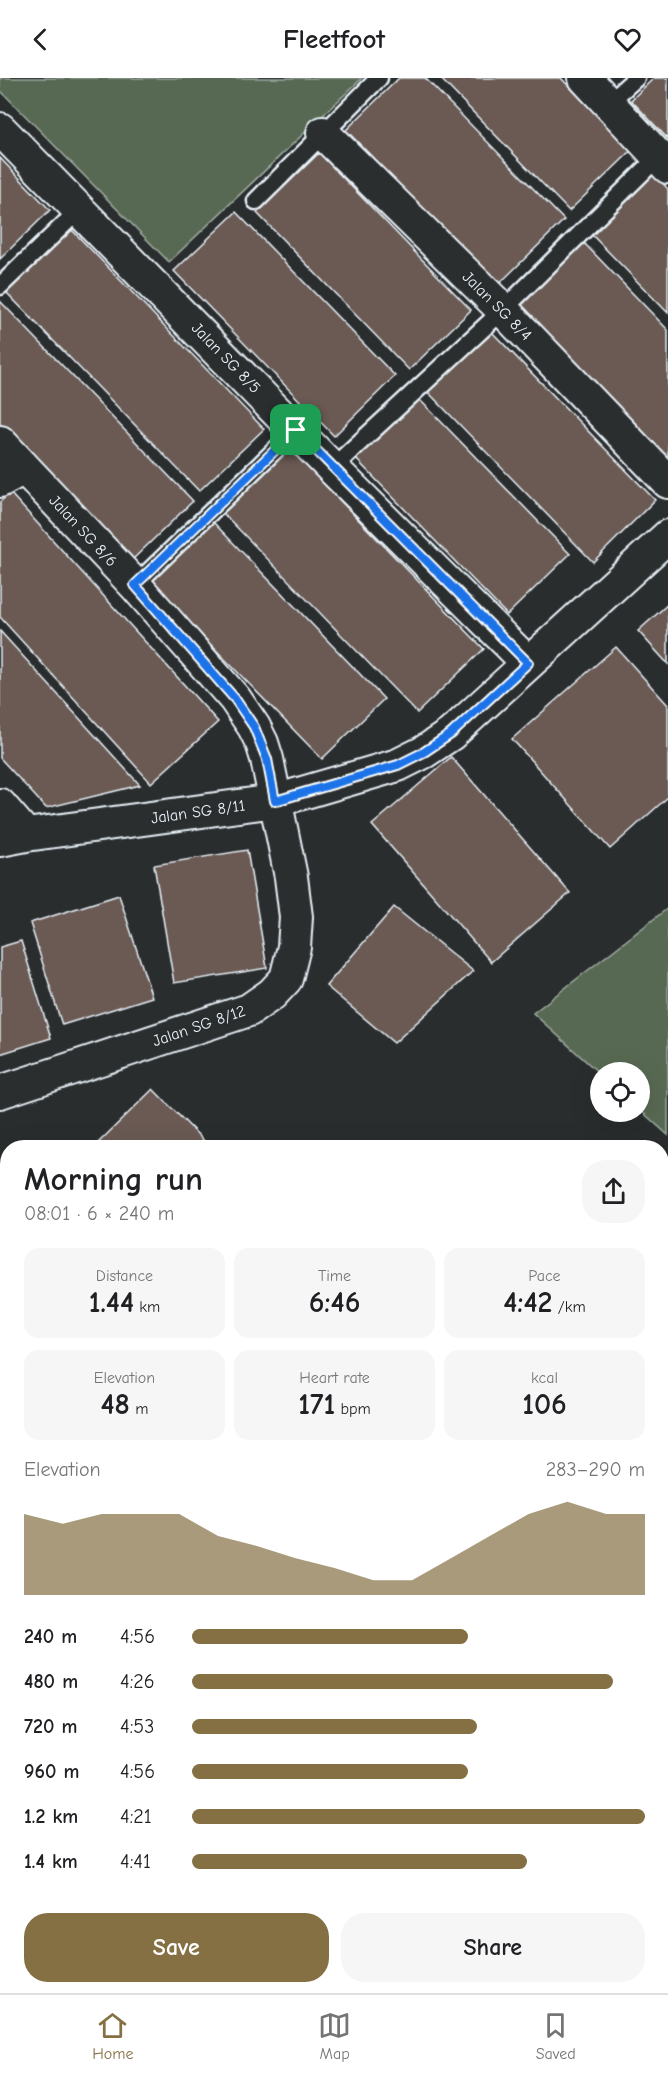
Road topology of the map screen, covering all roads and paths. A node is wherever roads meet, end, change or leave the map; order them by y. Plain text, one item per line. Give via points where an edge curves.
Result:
1 (379, 78) edge
2 (585, 78) edge
3 (636, 78) edge
4 (608, 103) junction
5 (0, 129) edge
6 (323, 133) junction
7 (663, 162) edge
8 (256, 201) dead end
9 (80, 209) junction
10 (0, 286) edge
11 (503, 310) junction
12 (296, 430) junction
13 (0, 442) edge
14 (332, 468) junction
15 (12, 475) edge
16 (668, 482) edge
17 (668, 536) edge
18 (135, 585) junction
19 (528, 663) junction
20 (275, 801) junction
21 (0, 805) edge
22 (13, 838) edge
23 (0, 1092) edge

1 - 6 lane
2 - 4 street
3 - 4 lane
4 - 7 street
5 - 9 street, Jalan SG 8/5
6 - 8 lane
6 - 11 street, Jalan SG 8/4
7 - 11 lane
9 - 10 lane
9 - 12 street, Jalan SG 8/5
11 - 14 lane
11 - 16 street, Jalan SG 8/4
12 - 14 street, Jalan SG 8/5
12 - 18 lane
13 - 15 street, Jalan SG 8/6
14 - 19 street, Jalan SG 8/5
15 - 18 street, Jalan SG 8/6
17 - 19 street, Jalan SG 8/11
18 - 20 street, Jalan SG 8/6 via 235,699 254,727 267,759
19 - 20 street, Jalan SG 8/11 via 451,734 424,752 398,765
20 - 22 street, Jalan SG 8/11
20 - 23 street, Jalan SG 8/12 via 296,917 286,980 249,1010
21 - 22 street

